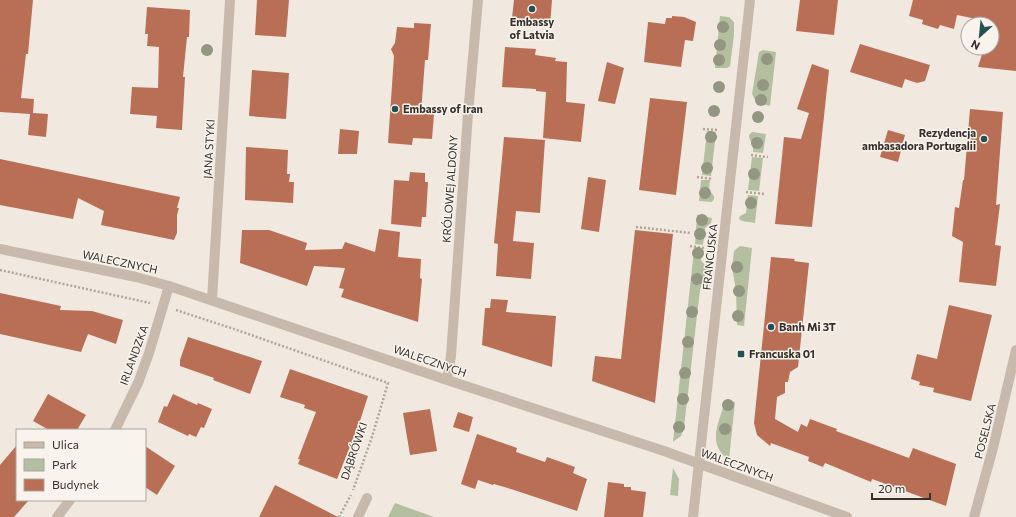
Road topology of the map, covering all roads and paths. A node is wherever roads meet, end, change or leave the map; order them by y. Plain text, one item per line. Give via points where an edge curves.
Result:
1 (230, 0) edge
2 (478, 0) edge
3 (750, 0) edge
4 (703, 128) dead end
5 (717, 130) dead end
6 (751, 155) dead end
7 (768, 157) dead end
8 (697, 177) dead end
9 (712, 179) dead end
10 (746, 192) dead end
11 (764, 194) dead end
12 (636, 227) dead end
13 (691, 233) dead end
14 (690, 246) dead end
15 (704, 248) dead end
16 (0, 249) edge
17 (0, 270) edge
18 (170, 286) junction
19 (212, 300) junction
20 (163, 306) junction
21 (1016, 350) edge
22 (447, 380) junction
23 (115, 429) edge
24 (699, 464) junction
25 (352, 492) junction
26 (367, 498) joint
27 (69, 501) edge
28 (57, 517) edge
29 (339, 517) edge
30 (358, 517) edge
31 (693, 517) edge
32 (847, 517) edge
33 (974, 517) edge

1 - 19 street, JANA STYKI
2 - 22 street, KRÓLOWEJ ALDONY via 451,356
3 - 24 street, FRANCUSKA
4 - 5 path
6 - 7 path
8 - 9 path
10 - 11 path
12 - 13 path
14 - 15 path
16 - 18 street, WALECZNYCH
17 - 20 path
18 - 19 street, WALECZNYCH
18 - 20 street, IRLANDZKA
19 - 22 street, WALECZNYCH
20 - 23 street, IRLANDZKA via 138,383
20 - 25 path, DĄBRÓWKI via 388,383
21 - 33 street, POSELSKA
22 - 24 street, WALECZNYCH
24 - 31 street, FRANCUSKA
24 - 32 street, WALECZNYCH
25 - 26 path, DĄBRÓWKI
25 - 29 path
26 - 30 street
27 - 28 street

